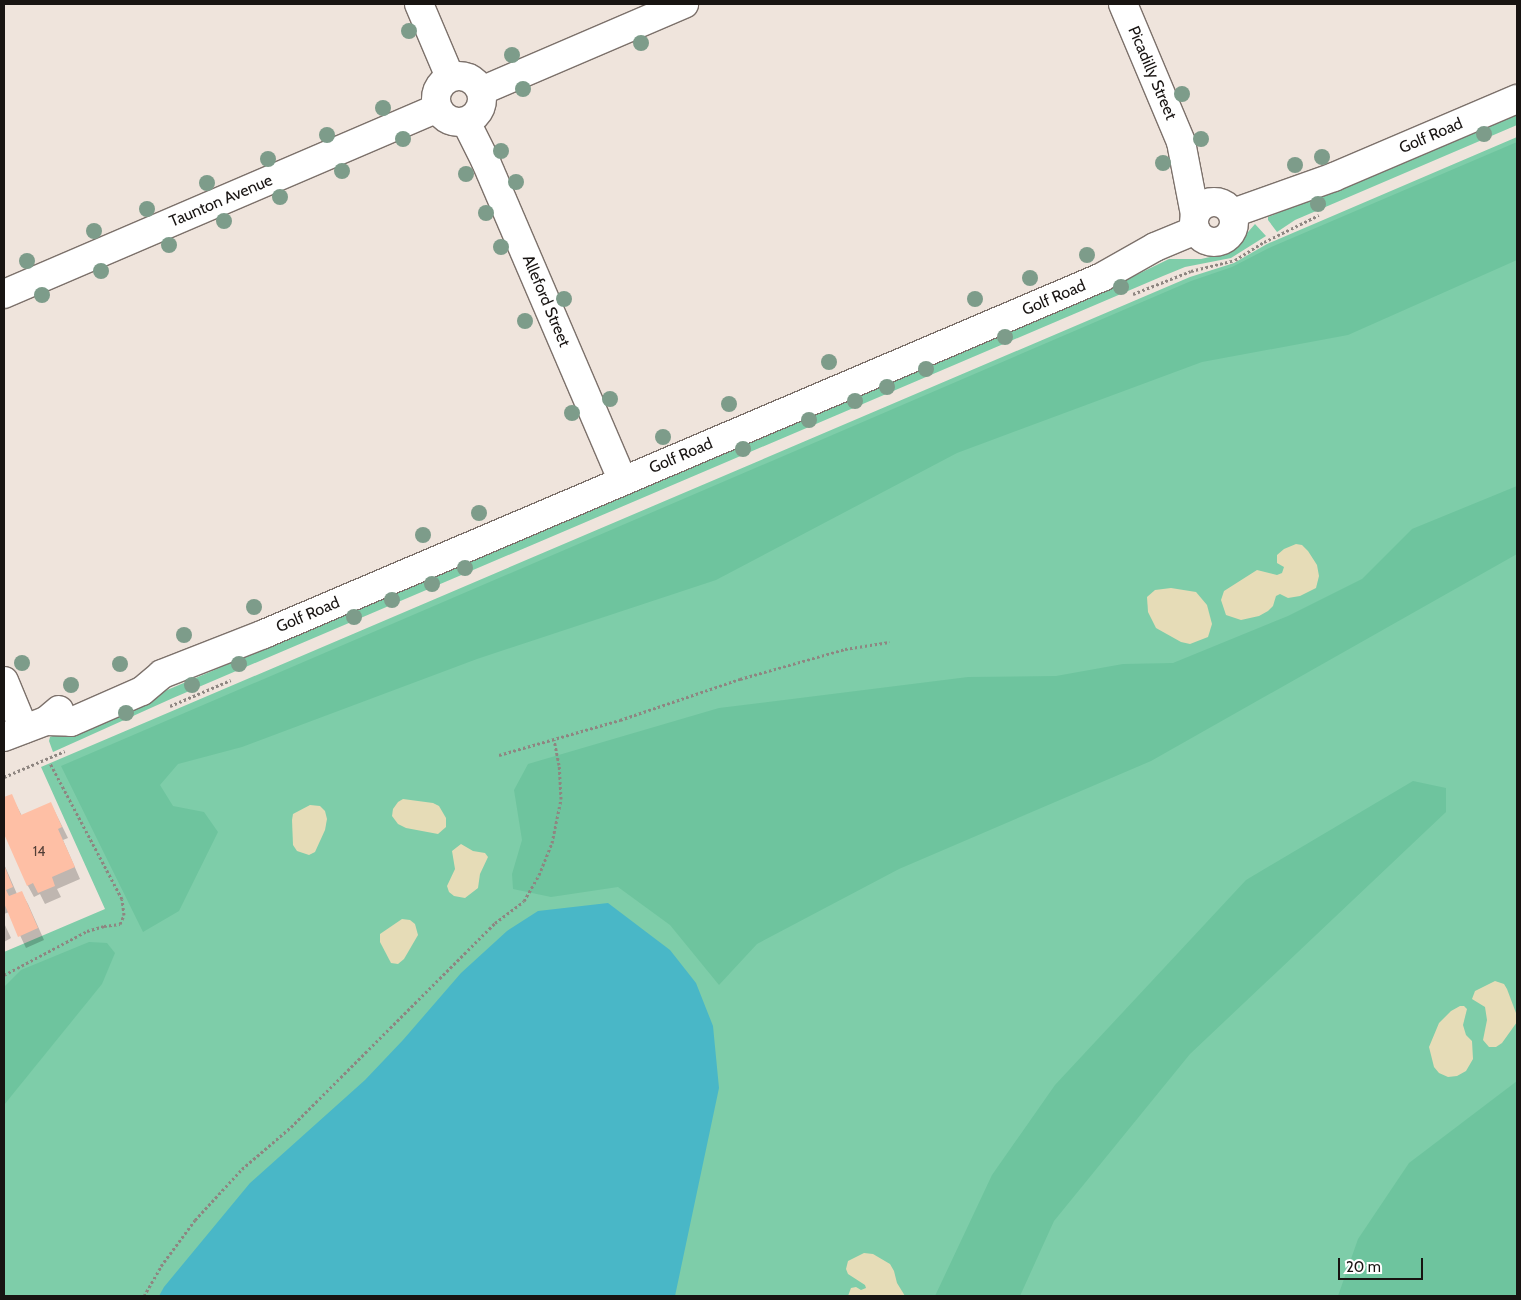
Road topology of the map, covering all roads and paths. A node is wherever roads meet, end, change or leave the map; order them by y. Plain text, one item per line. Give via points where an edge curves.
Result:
1 (418, 4) edge
2 (684, 4) edge
3 (1122, 4) edge
4 (450, 77) junction
5 (481, 91) junction
6 (1517, 99) edge
7 (437, 108) junction
8 (466, 122) junction
9 (1181, 142) junction
10 (1229, 209) junction
11 (1323, 213) dead end
12 (1195, 222) junction
13 (4, 294) edge
14 (1130, 296) dead end
15 (623, 481) junction
16 (889, 642) dead end
17 (4, 681) edge
18 (24, 729) edge
19 (554, 738) junction
20 (54, 755) dead end
21 (499, 755) dead end
22 (50, 763) dead end
23 (4, 777) edge
24 (4, 975) edge
25 (144, 1296) edge

1 - 4 street
2 - 5 street
3 - 9 street, Picadilly Street
4 - 5 street via 468,78
4 - 7 street via 437,90
5 - 8 street via 480,110
6 - 10 street, Golf Road via 1334,177
7 - 8 street via 449,121
7 - 13 street, Taunton Avenue
8 - 15 street, Alleford Street
9 - 10 street, Picadilly Street
9 - 12 street, Picadilly Street
10 - 12 street via 1234,227 1226,238 1219,241 1205,240
11 - 14 path via 1235,260 1175,276
12 - 15 street, Golf Road via 1102,277
15 - 18 street, Golf Road via 162,674 142,692 71,722
16 - 19 path via 845,649 740,679 620,720
17 - 18 street
19 - 21 path
19 - 25 path via 561,799 552,843 540,875 524,901 495,923 298,1121 242,1169 195,1220 161,1266
20 - 23 path
22 - 24 path via 122,899 124,915 120,924 87,931

